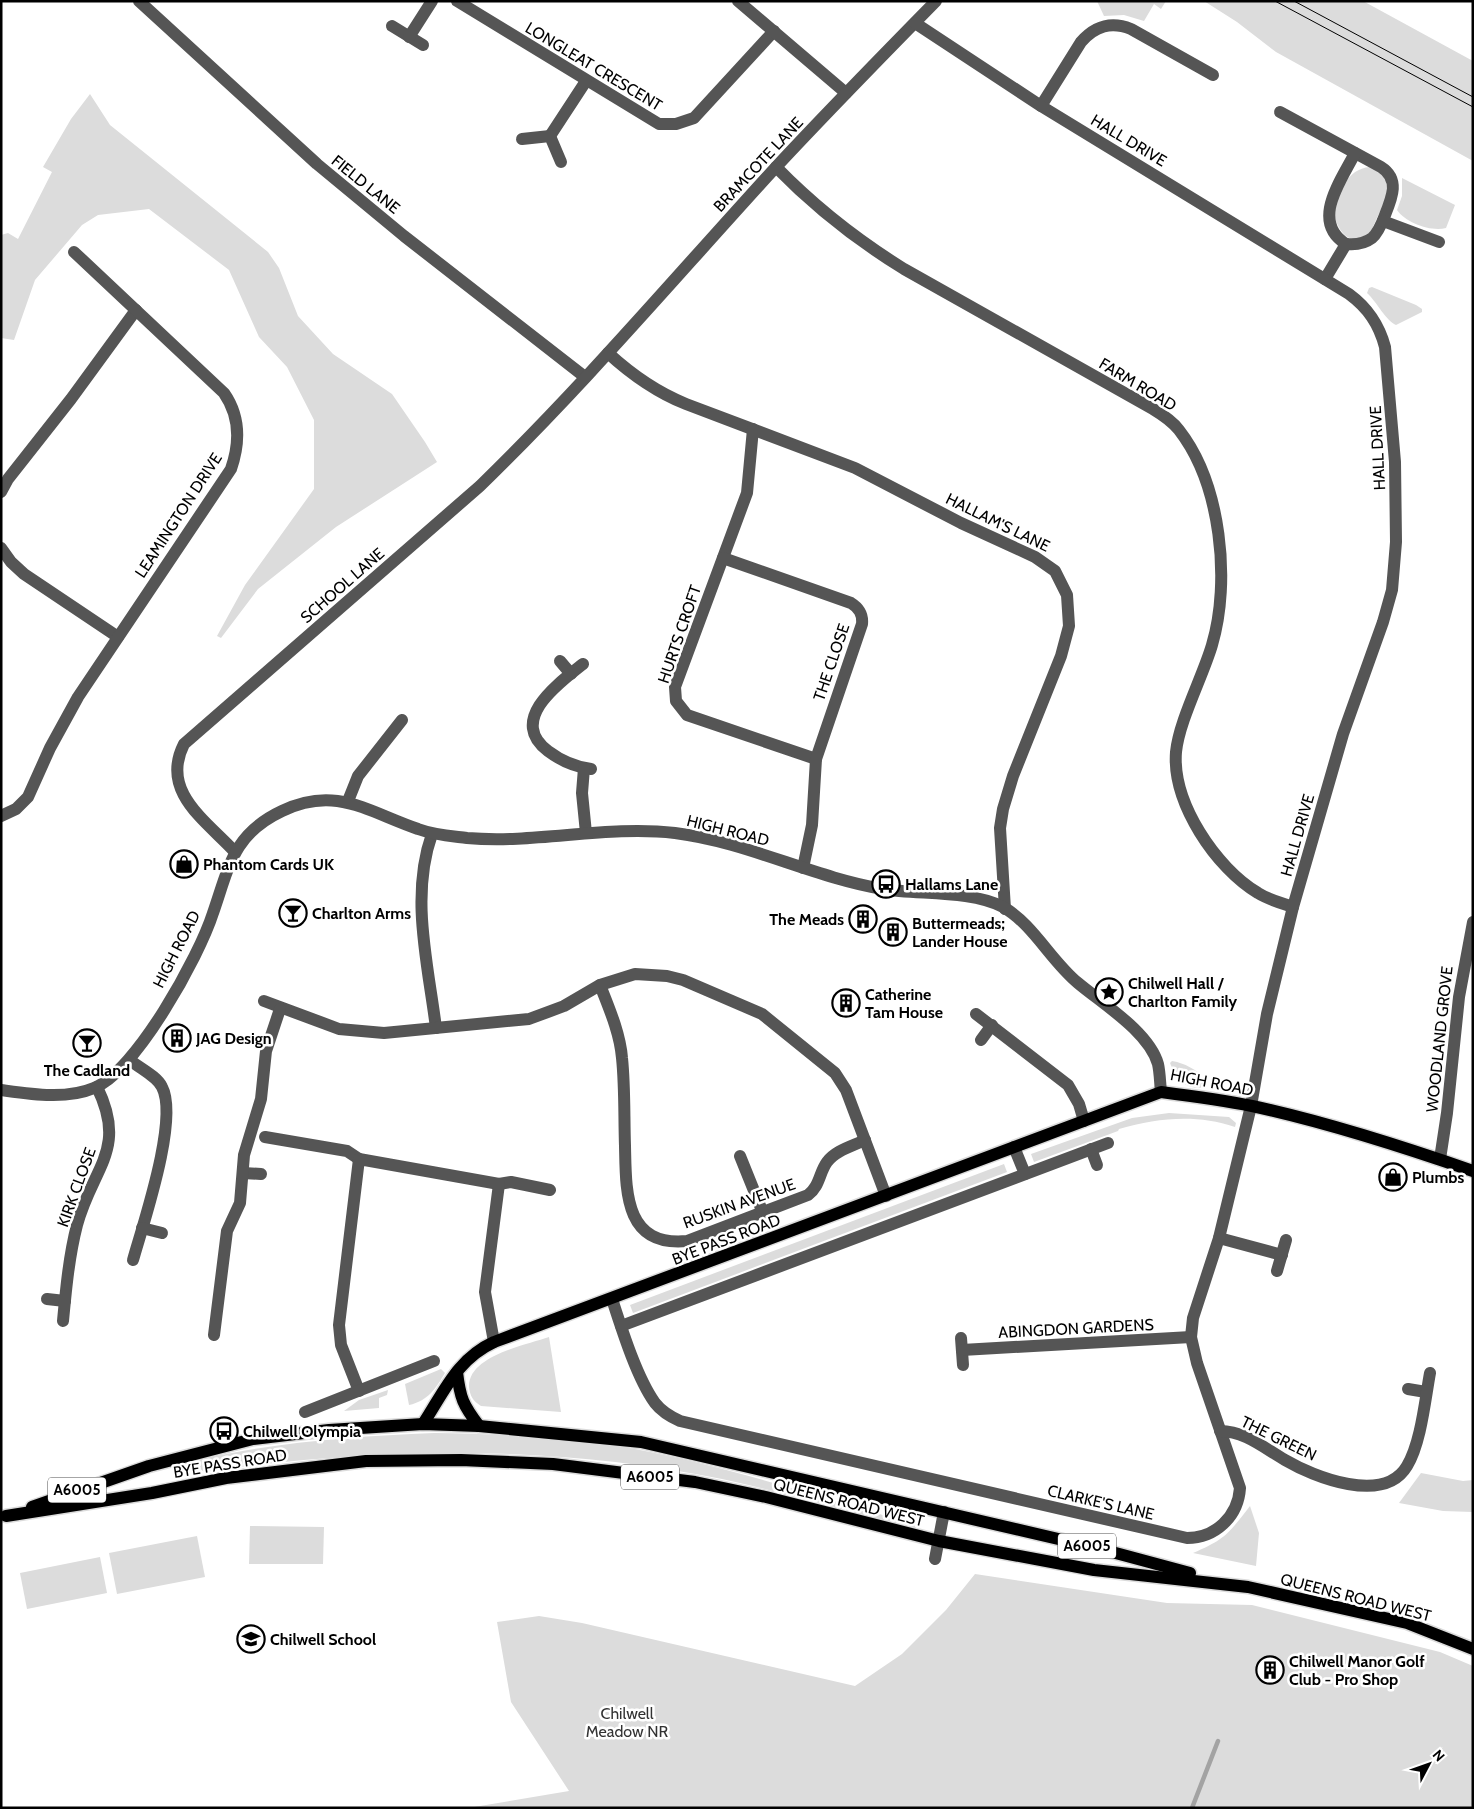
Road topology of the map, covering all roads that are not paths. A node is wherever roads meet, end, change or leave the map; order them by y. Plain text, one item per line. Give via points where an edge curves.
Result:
1 (139, 1) edge
2 (432, 1) edge
3 (457, 1) edge
4 (738, 1) edge
5 (936, 1) edge
6 (914, 23) junction
7 (392, 26) dead end
8 (774, 32) junction
9 (409, 37) junction
10 (423, 45) dead end
11 (1214, 75) dead end
12 (586, 81) junction
13 (846, 93) junction
14 (1041, 106) junction
15 (1280, 112) dead end
16 (550, 136) junction
17 (522, 139) dead end
18 (1355, 153) junction
19 (561, 162) dead end
20 (776, 167) junction
21 (1383, 221) junction
22 (1440, 242) dead end
23 (1346, 244) junction
24 (74, 252) dead end
25 (1325, 279) junction
26 (136, 310) junction
27 (608, 354) junction
28 (585, 377) junction
29 (753, 429) junction
30 (1, 492) edge
31 (1, 548) edge
32 (723, 558) junction
33 (118, 637) junction
34 (560, 661) dead end
35 (583, 664) dead end
36 (571, 674) junction
37 (402, 720) dead end
38 (816, 759) junction
39 (348, 801) junction
40 (1, 816) edge
41 (586, 833) junction
42 (432, 834) junction
43 (234, 851) junction
44 (803, 868) junction
45 (1293, 907) junction
46 (1005, 908) junction
47 (1473, 922) edge
48 (600, 984) junction
49 (264, 1001) dead end
50 (280, 1009) junction
51 (976, 1014) dead end
52 (992, 1025) junction
53 (436, 1028) junction
54 (981, 1040) dead end
55 (130, 1060) junction
56 (97, 1087) junction
57 (1, 1090) edge
58 (1161, 1092) junction
59 (1251, 1106) junction
60 (1084, 1121) junction
61 (265, 1137) dead end
62 (865, 1140) junction
63 (1108, 1143) dead end
64 (1014, 1147) junction
65 (1091, 1149) junction
66 (740, 1156) dead end
67 (359, 1159) junction
68 (1440, 1159) junction
69 (1098, 1165) dead end
70 (1473, 1171) edge
71 (243, 1173) junction
72 (261, 1174) dead end
73 (1025, 1174) junction
74 (499, 1184) junction
75 (550, 1190) dead end
76 (886, 1196) junction
77 (763, 1213) junction
78 (142, 1228) junction
79 (162, 1233) dead end
80 (1219, 1238) junction
81 (1286, 1240) dead end
82 (1282, 1255) junction
83 (132, 1260) dead end
84 (1277, 1271) dead end
85 (47, 1299) dead end
86 (612, 1300) junction
87 (65, 1301) junction
88 (63, 1321) dead end
89 (621, 1326) junction
90 (214, 1335) dead end
91 (1191, 1337) junction
92 (494, 1342) junction
93 (434, 1361) dead end
94 (963, 1365) dead end
95 (457, 1372) junction
96 (1430, 1373) dead end
97 (1408, 1388) dead end
98 (358, 1391) junction
99 (1426, 1392) junction
100 (305, 1412) dead end
101 (424, 1424) junction
102 (479, 1426) junction
103 (1220, 1431) junction
104 (461, 1460) joint
105 (944, 1512) junction
106 (4, 1517) edge
107 (939, 1541) junction
108 (935, 1559) dead end
109 (1229, 1584) junction
110 (1473, 1649) edge

1 - 28 street, FIELD LANE via 317,164
2 - 9 street
3 - 12 street, LONGLEAT CRESCENT
4 - 8 street
5 - 6 street, BRAMCOTE LANE
6 - 13 street, BRAMCOTE LANE
6 - 14 street, HALL DRIVE
7 - 9 street
8 - 12 street, LONGLEAT CRESCENT via 701,112 686,122 668,125 652,122
8 - 13 street
9 - 10 street
11 - 14 street via 1131,29 1121,25 1104,26 1081,42
12 - 16 street
13 - 20 street, BRAMCOTE LANE
14 - 25 street, HALL DRIVE
15 - 18 street
16 - 17 street
16 - 19 street
18 - 21 street via 1388,171 1392,178 1394,194
18 - 23 street via 1328,214 1332,232
20 - 27 street, BRAMCOTE LANE
20 - 45 street, FARM ROAD via 810,201 873,250 1154,409 1179,429 1207,488 1219,546 1222,583 1212,644 1176,751 1179,781 1191,816 1213,851 1256,892
21 - 22 street
21 - 23 street via 1370,240
23 - 25 street
24 - 26 street, LEAMINGTON DRIVE
25 - 45 street, HALL DRIVE via 1351,296 1370,314 1382,334 1395,462 1396,556 1387,611 1342,734
26 - 30 street via 8,478
26 - 33 street, LEAMINGTON DRIVE via 224,393 236,416 237,437 231,469
27 - 28 street, SCHOOL LANE
27 - 29 street, HALLAM'S LANE via 659,392
28 - 43 street, SCHOOL LANE via 480,486 184,744 178,758 177,778 184,797
29 - 32 street, HURTS CROFT via 747,493
29 - 46 street, HALLAM'S LANE via 855,468 1035,557 1055,571 1062,584 1070,616 1066,640 1003,808 1000,828
31 - 33 street via 24,574
32 - 38 street, THE CLOSE via 851,603 862,615 862,624
32 - 38 street, HURTS CROFT via 675,687 676,702 687,715
33 - 40 street, LEAMINGTON DRIVE via 63,724 28,797 16,809
34 - 36 street
35 - 36 street
36 - 41 street via 551,689 542,701 534,730 535,737 546,749 587,768 582,793
37 - 39 street via 358,776
38 - 44 street, THE CLOSE via 812,825
39 - 42 street, HIGH ROAD
39 - 43 street, HIGH ROAD via 312,800 282,811 254,828
41 - 42 street, HIGH ROAD via 506,839
41 - 44 street, HIGH ROAD via 646,831 698,836
42 - 53 street via 424,859 421,891
43 - 55 street, HIGH ROAD via 204,938 149,1034
44 - 46 street, HIGH ROAD via 868,886 974,898
45 - 59 street, HALL DRIVE via 1267,1014
46 - 58 street, HIGH ROAD via 1023,923 1066,973 1146,1042 1159,1066
47 - 68 street, WOODLAND GROVE via 1459,997
48 - 53 street via 564,1006 529,1019
48 - 62 street via 635,974 667,976 701,986 750,1007 804,1046 835,1074 846,1090
48 - 77 street, RUSKIN AVENUE via 622,1057 626,1194 638,1222 655,1237 674,1242 687,1241
49 - 50 street
50 - 53 street via 355,1032
50 - 71 street via 266,1051 261,1099 244,1155
51 - 52 street
52 - 54 street
52 - 60 street via 1068,1085 1077,1099
55 - 56 street, HIGH ROAD
55 - 78 street via 162,1085 168,1107 153,1192
56 - 57 street, HIGH ROAD via 57,1094
56 - 87 street, KIRK CLOSE via 109,1118 110,1142 77,1224
58 - 59 main road, HIGH ROAD
58 - 60 main road, BYE PASS ROAD
59 - 68 main road, HIGH ROAD
59 - 80 street, CLARKE'S LANE
60 - 64 main road, BYE PASS ROAD
61 - 67 street via 348,1151
62 - 76 street
62 - 77 street, RUSKIN AVENUE via 830,1158 813,1192
63 - 65 street
64 - 73 street
64 - 76 main road, BYE PASS ROAD
65 - 69 street
65 - 73 street
66 - 77 street
67 - 74 street
67 - 98 street via 339,1326 341,1345
68 - 70 main road, HIGH ROAD
71 - 72 street
71 - 90 street via 240,1203 226,1231
73 - 89 street
74 - 75 street via 511,1182
74 - 92 street via 485,1284
76 - 86 main road, BYE PASS ROAD
78 - 79 street
78 - 83 street
80 - 82 street
80 - 91 street, CLARKE'S LANE via 1193,1318
81 - 82 street
82 - 84 street
85 - 87 street
86 - 89 street, CLARKE'S LANE
86 - 92 main road, BYE PASS ROAD
87 - 88 street, KIRK CLOSE
89 - 103 street, CLARKE'S LANE via 655,1403 680,1421 1187,1538 1215,1532 1232,1512 1239,1496 1240,1488
91 - 94 street, ABINGDON GARDENS via 961,1344
91 - 103 street, CLARKE'S LANE
92 - 95 main road, BYE PASS ROAD via 475,1352
93 - 98 street
95 - 101 main road, BYE PASS ROAD
95 - 102 main road via 463,1405
96 - 99 street
97 - 99 street
98 - 100 street
99 - 103 street, THE GREEN via 1407,1466 1395,1478 1382,1484 1358,1486 1339,1482 1299,1468 1237,1433
101 - 102 main road, BYE PASS ROAD / A6005
101 - 106 main road, BYE PASS ROAD / A6005 via 253,1439 148,1466
102 - 105 main road, QUEENS ROAD WEST / A6005 via 641,1442
104 - 106 main road, BYE PASS ROAD / A6005 via 366,1461 226,1478
104 - 107 main road, QUEENS ROAD WEST / A6005 via 553,1464 695,1482
105 - 107 street
105 - 109 main road, QUEENS ROAD WEST / A6005 via 1097,1548
107 - 108 street
107 - 109 main road, QUEENS ROAD WEST / A6005 via 1094,1570
109 - 110 main road, QUEENS ROAD WEST / A6005 via 1352,1609 1407,1624

